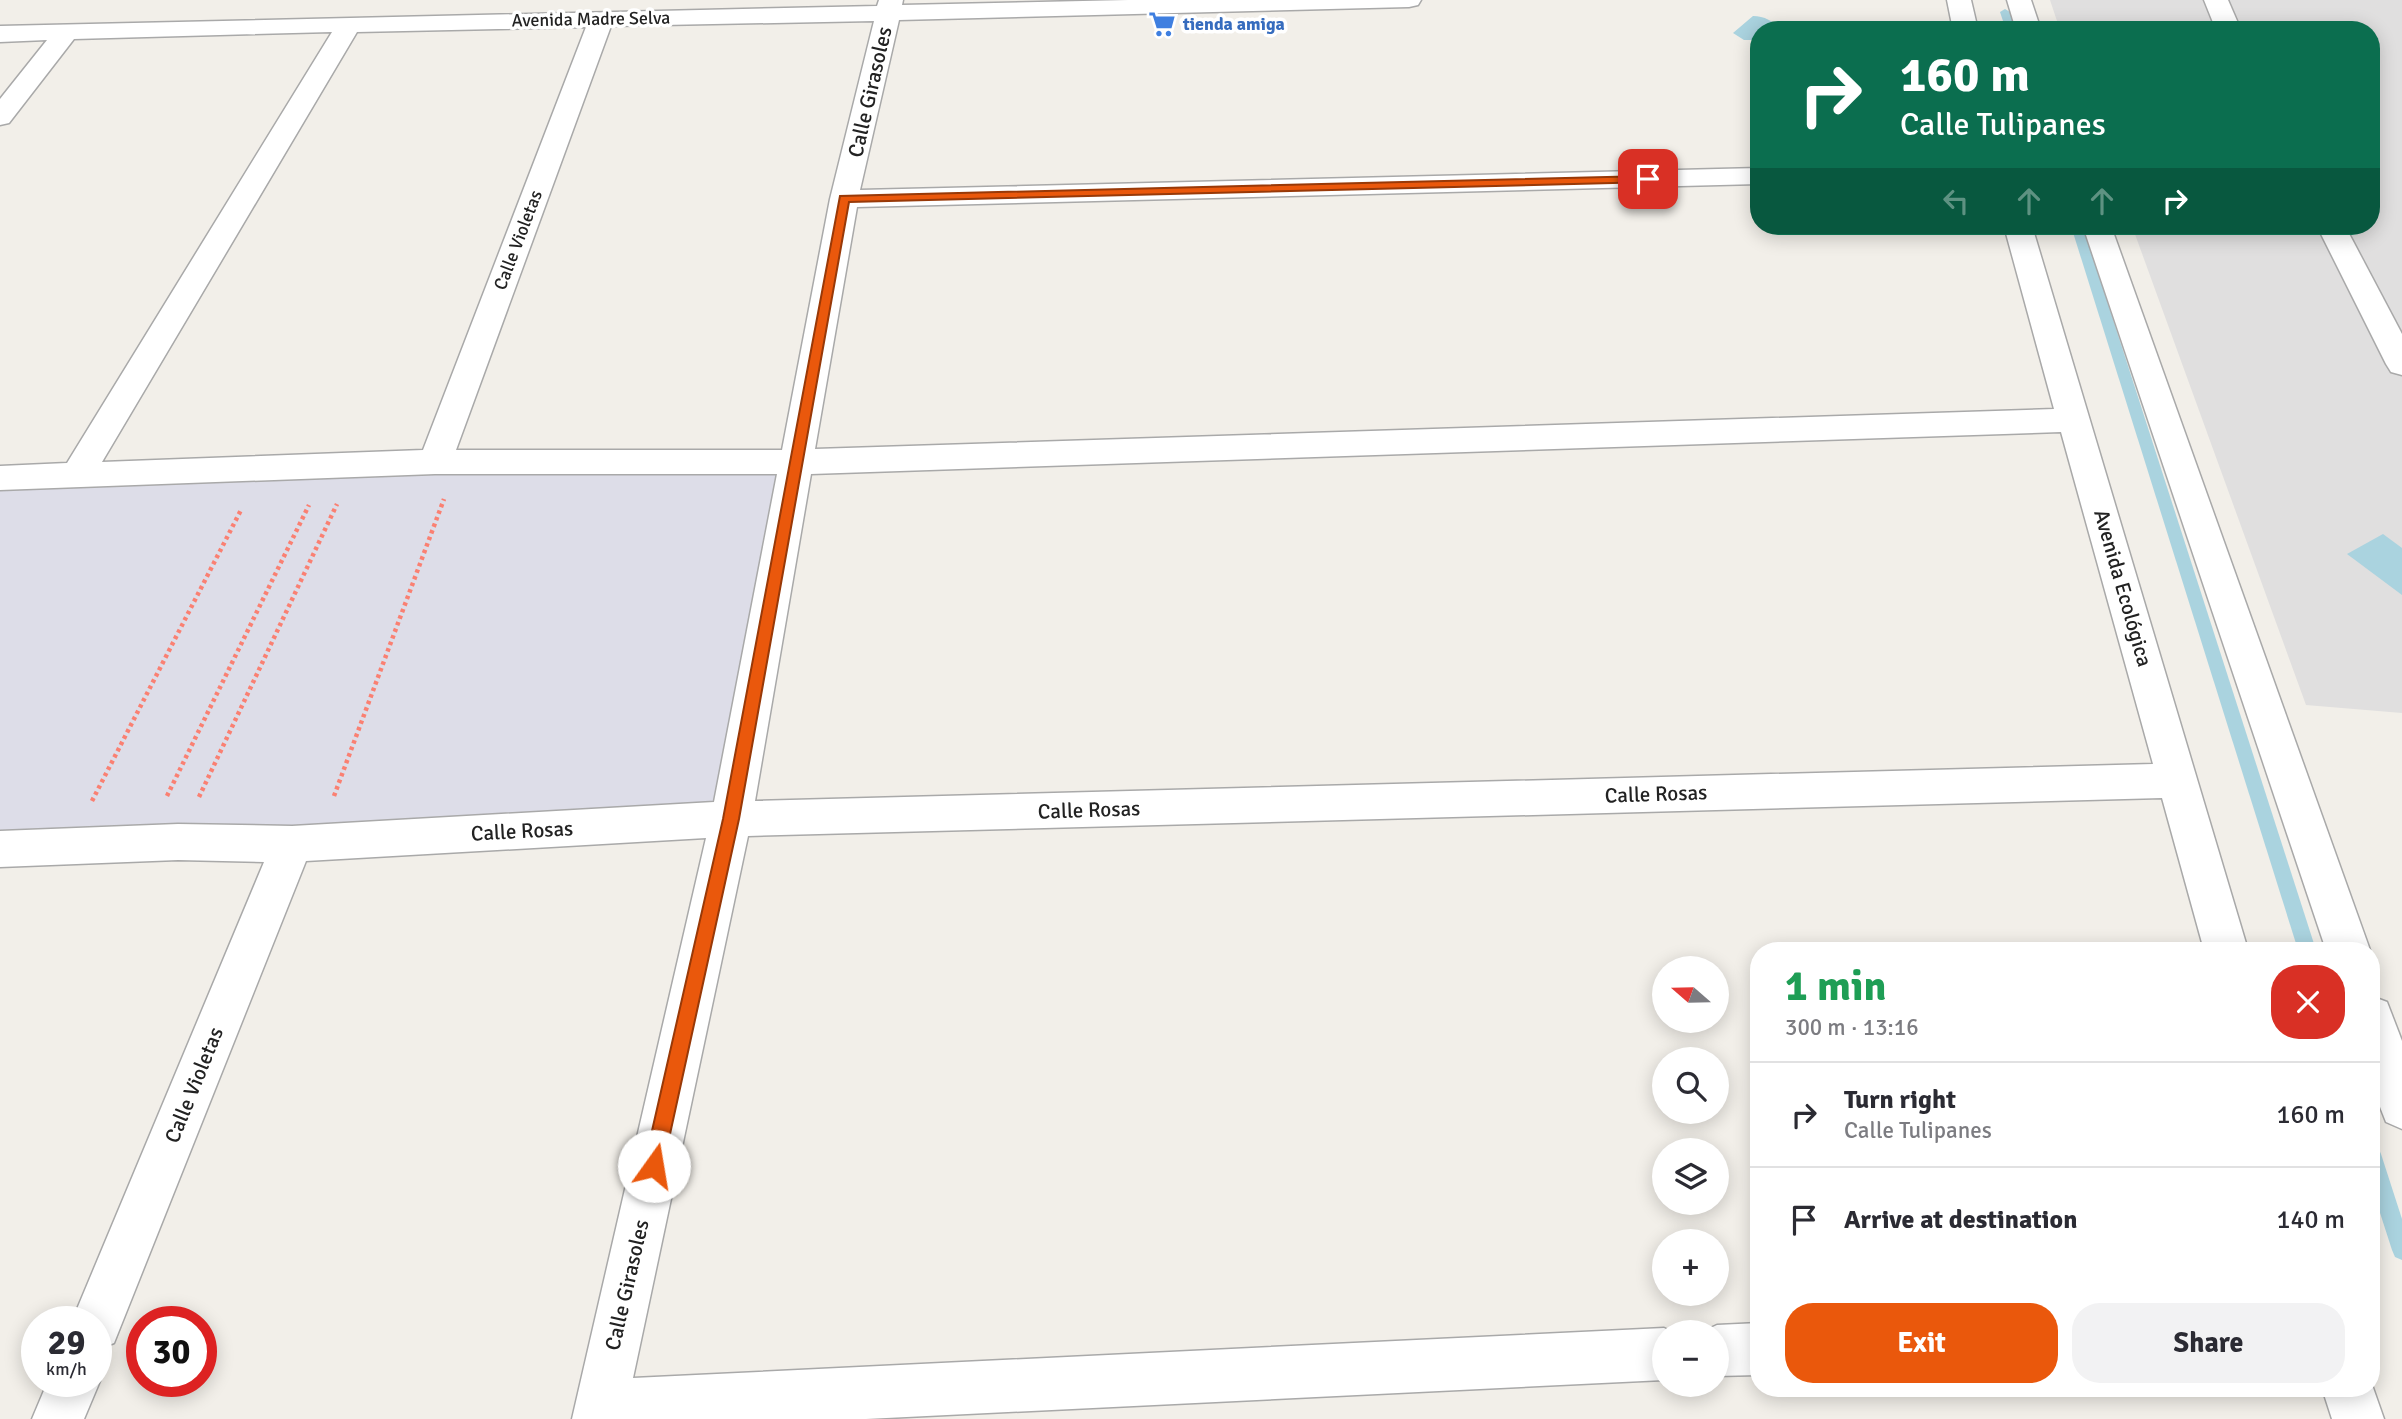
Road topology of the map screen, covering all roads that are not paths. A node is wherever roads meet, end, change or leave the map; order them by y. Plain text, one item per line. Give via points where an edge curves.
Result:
1 (1409, 0) edge
2 (1959, 0) edge
3 (2019, 0) edge
4 (2217, 0) edge
5 (1154, 4) edge
6 (890, 6) edge
7 (602, 18) junction
8 (1964, 21) edge
9 (2026, 21) edge
10 (2225, 21) edge
11 (348, 26) junction
12 (66, 32) junction
13 (0, 34) edge
14 (0, 117) edge
15 (1750, 176) edge
16 (844, 199) junction
17 (2021, 235) edge
18 (2100, 235) edge
19 (2335, 235) edge
20 (2402, 364) edge
21 (2074, 420) junction
22 (797, 462) junction
23 (446, 463) junction
24 (76, 476) junction
25 (0, 478) edge
26 (2178, 780) junction
27 (731, 819) junction
28 (304, 843) junction
29 (0, 849) edge
30 (2224, 942) edge
31 (2345, 942) edge
32 (2380, 1043) edge
33 (2402, 1106) edge
34 (104, 1306) edge
35 (1750, 1350) edge
36 (1729, 1351) edge
37 (1652, 1355) edge
38 (67, 1397) edge
39 (2351, 1397) edge
40 (599, 1412) edge
41 (58, 1419) edge
42 (2358, 1419) edge

1 - 5 street, Avenida Madre Selva
2 - 8 street
3 - 9 street
4 - 10 street
5 - 6 street, Avenida Madre Selva
6 - 7 street, Avenida Madre Selva
6 - 16 street, Calle Girasoles
7 - 11 street, Avenida Madre Selva
7 - 23 street, Calle Violetas
11 - 12 street, Avenida Madre Selva via 153,18
11 - 24 street
12 - 13 street, Avenida Madre Selva
12 - 14 street
15 - 16 street
16 - 22 street, Calle Girasoles
17 - 21 street, Avenida Ecológica
18 - 31 street
19 - 20 street
21 - 22 street
21 - 26 street, Avenida Ecológica
22 - 23 street
22 - 27 street, Calle Girasoles
23 - 24 street
24 - 25 street
26 - 27 street, Calle Rosas
26 - 30 street, Avenida Ecológica
27 - 28 street, Calle Rosas
27 - 40 street, Calle Girasoles
28 - 29 street, Calle Rosas
28 - 34 street, Calle Violetas
32 - 33 street
35 - 36 street
37 - 40 street
38 - 41 street
39 - 42 street

